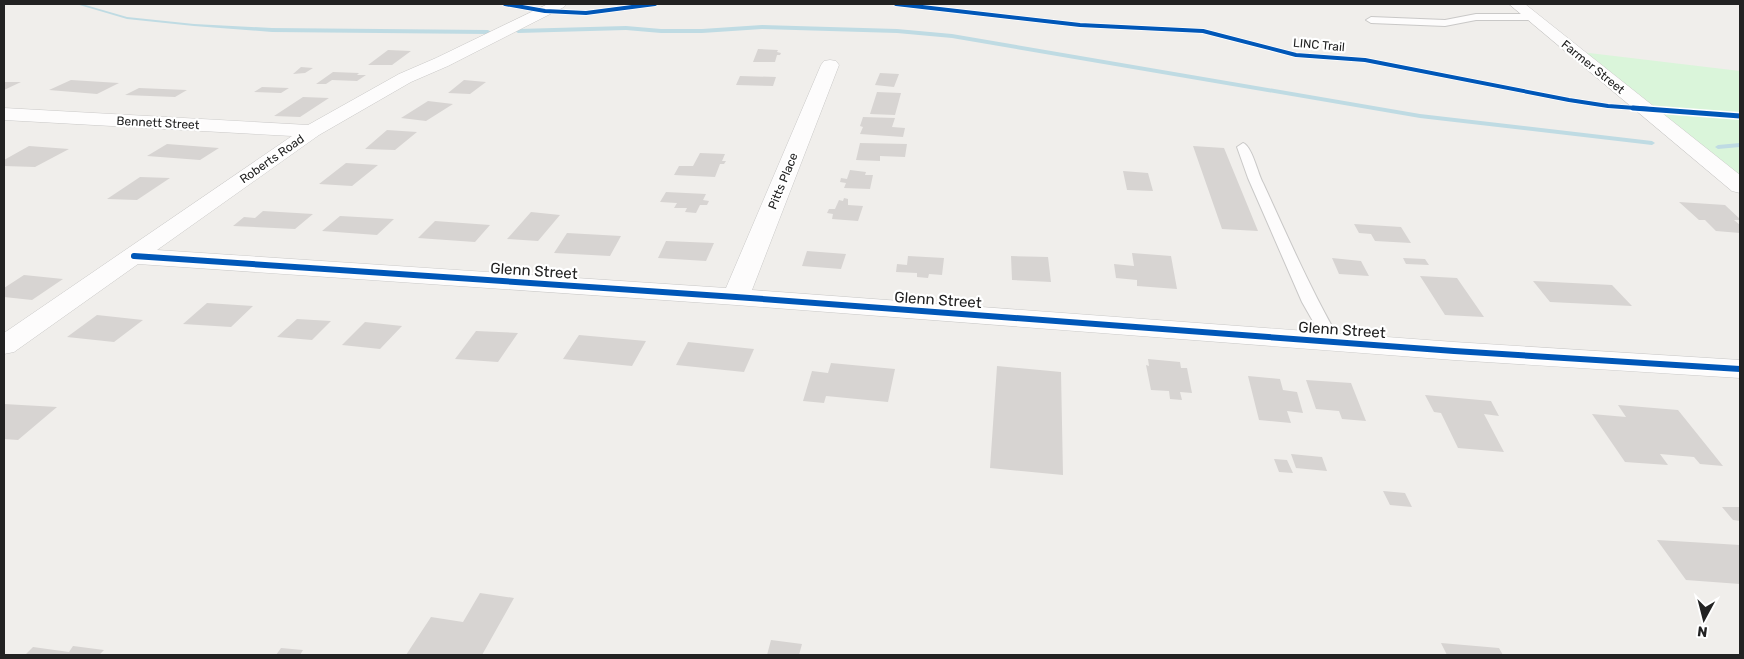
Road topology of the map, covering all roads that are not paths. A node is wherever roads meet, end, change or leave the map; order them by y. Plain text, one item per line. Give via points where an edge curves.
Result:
1 (559, 4) edge
2 (1516, 4) edge
3 (1532, 17) junction
4 (1371, 20) dead end
5 (830, 65) dead end
6 (4, 114) edge
7 (312, 131) junction
8 (1243, 147) dead end
9 (1740, 186) edge
10 (134, 256) junction
11 (736, 297) junction
12 (1333, 342) junction
13 (4, 346) edge
14 (1740, 368) edge

1 - 7 street, Roberts Road via 404,78
2 - 3 street, Farmer Street
3 - 4 lane via 1476,17 1445,23
3 - 9 street, Farmer Street
5 - 11 street, Pitts Place
6 - 7 street, Bennett Street
7 - 10 street, Roberts Road
8 - 12 lane via 1310,302
10 - 11 street, Glenn Street
10 - 13 street, Roberts Road
11 - 12 street, Glenn Street
12 - 14 street, Glenn Street

